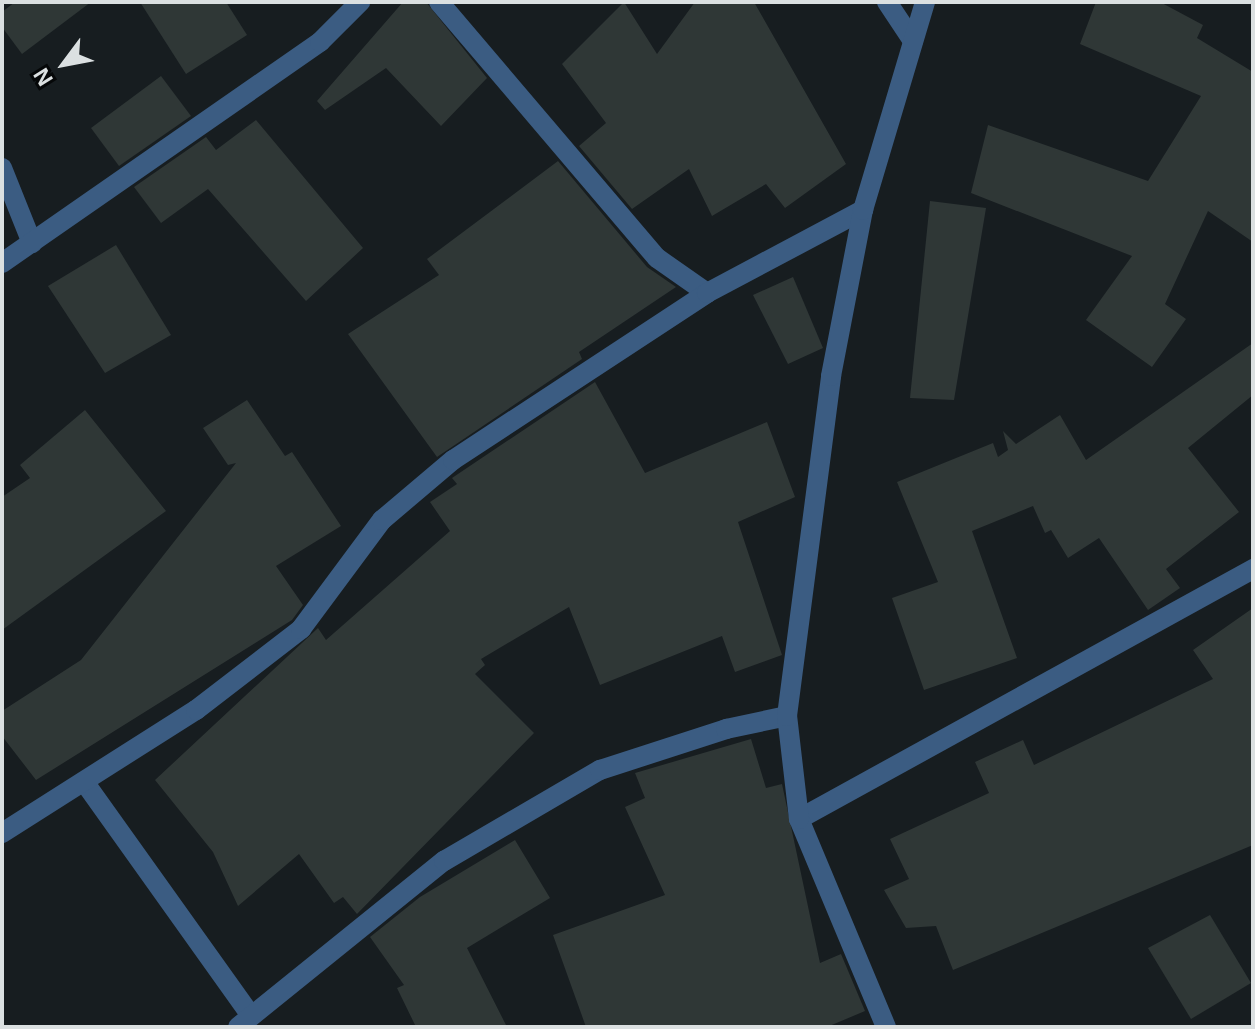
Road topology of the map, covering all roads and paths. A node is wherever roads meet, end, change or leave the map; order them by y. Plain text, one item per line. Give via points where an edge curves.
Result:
1 (360, 2) edge
2 (439, 2) edge
3 (887, 2) edge
4 (925, 2) edge
5 (913, 41) junction
6 (2, 168) edge
7 (863, 210) junction
8 (32, 243) junction
9 (2, 263) edge
10 (707, 293) junction
11 (1253, 569) edge
12 (787, 716) junction
13 (85, 783) junction
14 (799, 819) junction
15 (2, 833) edge
16 (245, 1021) edge
17 (886, 1027) edge

1 - 8 street via 320,42
2 - 10 street via 657,258
3 - 5 street
4 - 5 street
5 - 7 street
6 - 8 street
7 - 10 street
7 - 12 street via 831,376
8 - 9 street
10 - 13 street via 404,497 301,629 196,710
11 - 14 street
12 - 14 street
12 - 16 street via 726,729 600,770 444,861
13 - 15 street
13 - 16 street
14 - 17 street

